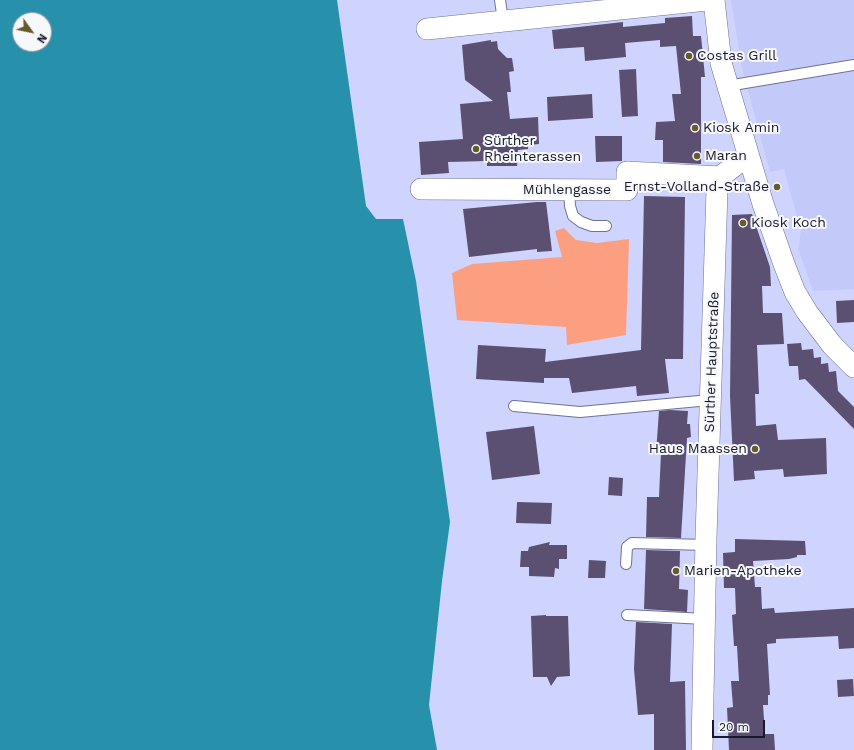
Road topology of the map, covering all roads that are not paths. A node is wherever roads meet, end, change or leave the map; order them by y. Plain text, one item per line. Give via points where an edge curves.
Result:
1 (500, 0) edge
2 (707, 0) edge
3 (714, 0) edge
4 (503, 21) junction
5 (427, 29) dead end
6 (854, 65) edge
7 (727, 86) junction
8 (749, 158) junction
9 (720, 177) junction
10 (421, 189) dead end
11 (569, 189) junction
12 (606, 226) dead end
13 (854, 367) edge
14 (710, 400) junction
15 (514, 406) dead end
16 (706, 545) junction
17 (626, 564) dead end
18 (627, 615) dead end
19 (705, 619) junction
20 (702, 750) edge

1 - 4 lane
2 - 4 street
3 - 7 street via 721,63
4 - 5 street
6 - 7 lane
7 - 8 street
8 - 9 street
8 - 13 street via 795,292 832,345
9 - 11 street, Mühlengasse via 627,172 627,190
9 - 14 street, Sürther Hauptstraße via 717,190
10 - 11 street, Mühlengasse
11 - 12 lane via 573,216 592,226
14 - 15 lane via 580,412
14 - 16 street, Sürther Hauptstraße
16 - 17 lane via 632,543 627,548
16 - 19 street, Sürther Hauptstraße
18 - 19 lane
19 - 20 street, Sürther Hauptstraße

